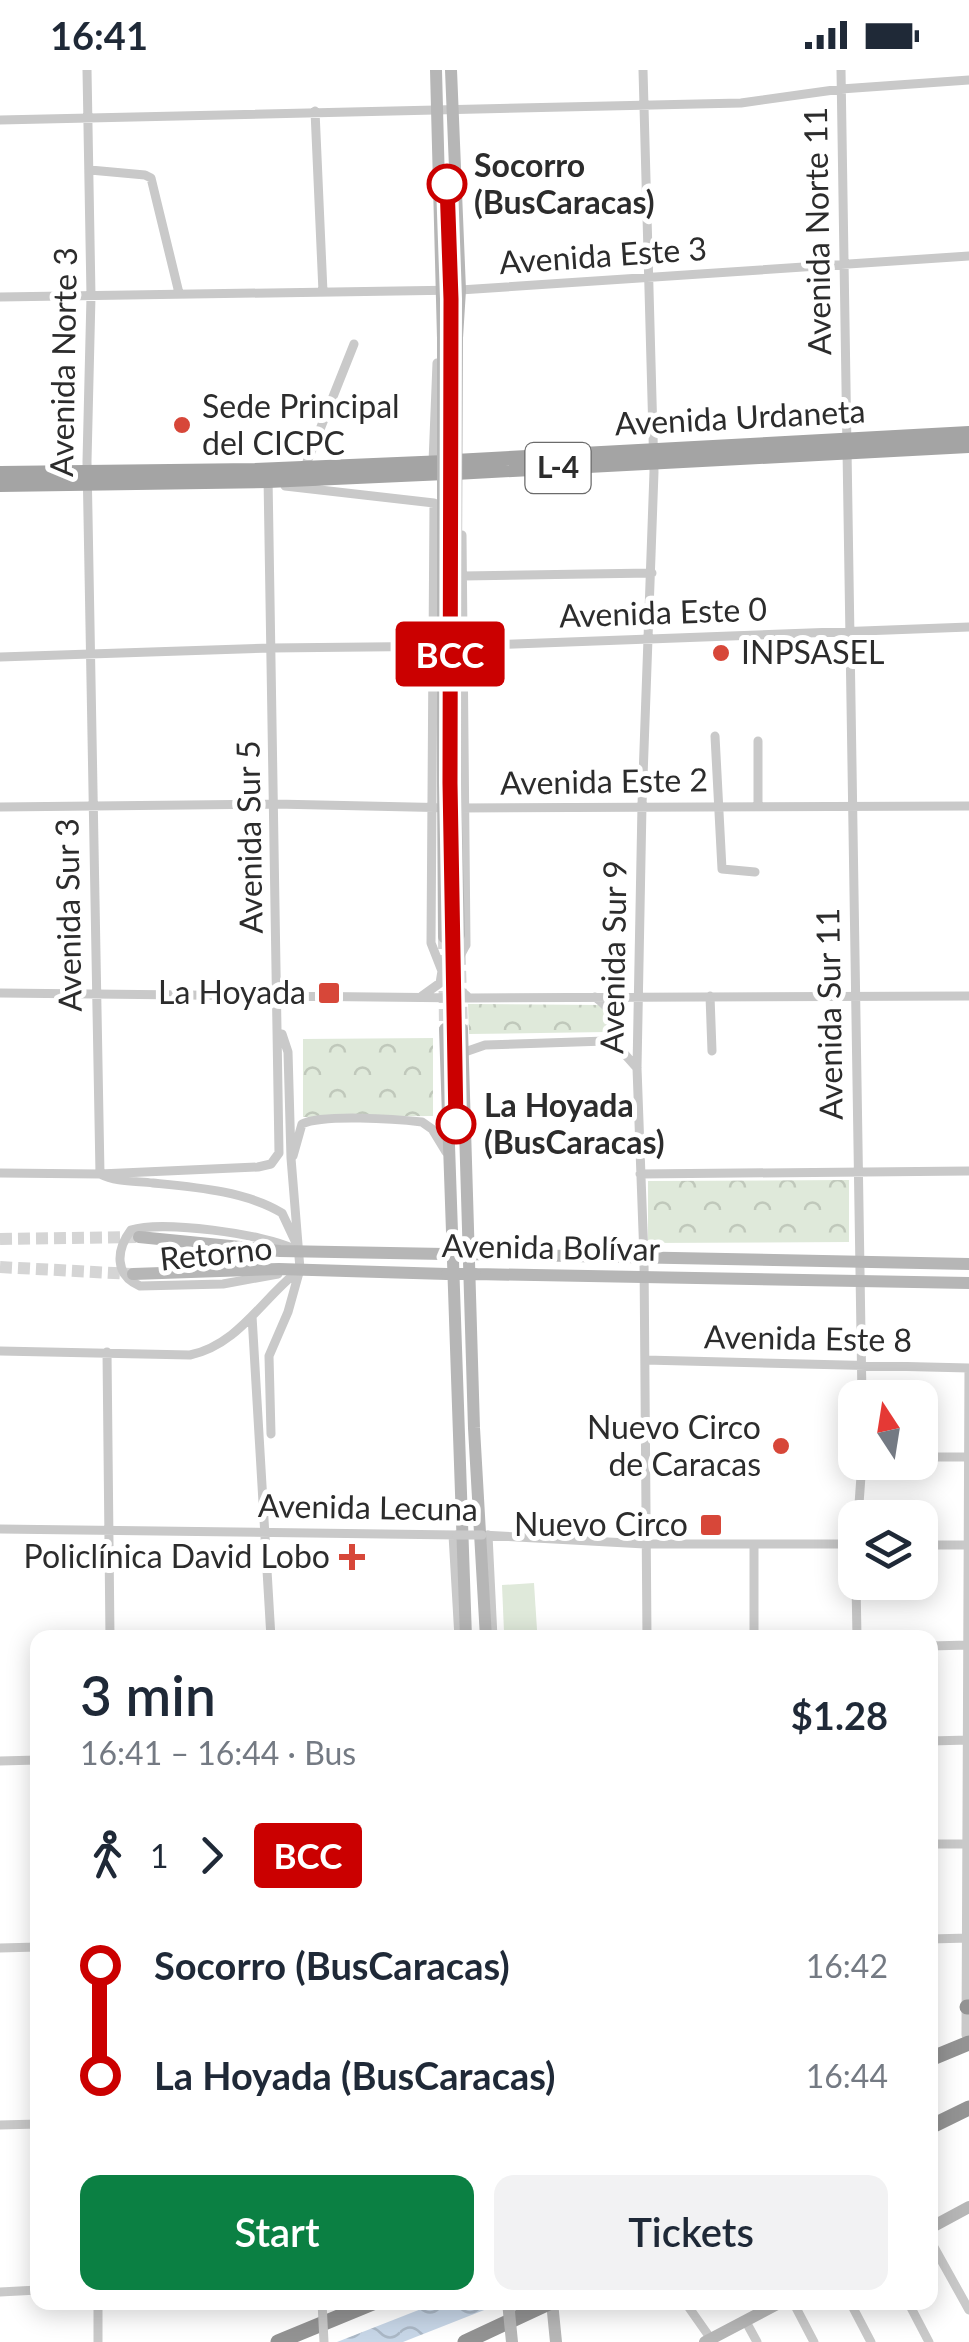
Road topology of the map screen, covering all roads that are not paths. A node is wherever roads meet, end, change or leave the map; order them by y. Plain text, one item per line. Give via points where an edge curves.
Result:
1 (87, 70) edge
2 (436, 70) edge
3 (452, 70) edge
4 (642, 70) edge
5 (841, 70) edge
6 (969, 80) edge
7 (841, 89) junction
8 (643, 104) junction
9 (315, 111) junction
10 (453, 111) junction
11 (438, 112) junction
12 (88, 118) junction
13 (0, 120) edge
14 (90, 170) junction
15 (969, 256) edge
16 (842, 265) junction
17 (649, 278) junction
18 (440, 290) junction
19 (460, 290) junction
20 (179, 292) junction
21 (323, 292) junction
22 (0, 296) edge
23 (91, 296) junction
24 (450, 338) junction
25 (354, 344) dead end
26 (969, 432) edge
27 (845, 446) junction
28 (969, 446) edge
29 (654, 457) junction
30 (451, 466) junction
31 (305, 468) junction
32 (0, 473) edge
33 (268, 476) junction
34 (87, 478) junction
35 (0, 485) edge
36 (652, 573) junction
37 (463, 576) junction
38 (969, 627) edge
39 (851, 631) junction
40 (650, 637) junction
41 (431, 646) junction
42 (464, 646) junction
43 (270, 648) junction
44 (92, 656) junction
45 (0, 657) edge
46 (715, 736) dead end
47 (758, 742) dead end
48 (449, 786) junction
49 (275, 804) junction
50 (642, 805) junction
51 (717, 806) junction
52 (758, 806) junction
53 (853, 806) junction
54 (969, 806) edge
55 (0, 807) edge
56 (93, 808) junction
57 (450, 808) junction
58 (755, 872) dead end
59 (438, 940) junction
60 (463, 940) junction
61 (0, 994) edge
62 (95, 995) junction
63 (278, 995) junction
64 (638, 996) junction
65 (710, 996) junction
66 (854, 996) junction
67 (969, 996) edge
68 (420, 997) junction
69 (595, 997) junction
70 (479, 998) junction
71 (279, 1025) junction
72 (445, 1029) tunnel mouth
73 (462, 1029) tunnel mouth
74 (606, 1041) junction
75 (712, 1051) dead end
76 (462, 1052) junction
77 (637, 1068) junction
78 (292, 1158) junction
79 (447, 1158) junction
80 (969, 1171) edge
81 (0, 1173) edge
82 (100, 1174) junction
83 (640, 1174) junction
84 (857, 1174) junction
85 (139, 1237) tunnel mouth
86 (300, 1252) junction
87 (644, 1258) junction
88 (859, 1262) junction
89 (969, 1264) edge
90 (300, 1269) junction
91 (133, 1274) tunnel mouth
92 (644, 1277) junction
93 (859, 1281) junction
94 (969, 1283) edge
95 (252, 1316) junction
96 (0, 1351) edge
97 (107, 1352) junction
98 (645, 1360) junction
99 (862, 1364) junction
100 (969, 1368) edge
101 (862, 1380) edge
102 (271, 1434) dead end
103 (938, 1457) edge
104 (969, 1457) edge
105 (0, 1529) edge
106 (110, 1530) junction
107 (264, 1532) junction
108 (455, 1535) junction
109 (486, 1535) junction
110 (645, 1544) junction
111 (754, 1544) junction
112 (838, 1544) edge
113 (938, 1545) edge
114 (969, 1545) edge
115 (856, 1600) edge
116 (110, 1630) edge
117 (271, 1630) edge
118 (461, 1630) edge
119 (462, 1630) edge
120 (488, 1630) edge
121 (489, 1630) edge
122 (647, 1630) edge
123 (754, 1630) edge
124 (856, 1630) edge
125 (969, 1645) edge
126 (938, 1646) edge
127 (968, 1740) edge
128 (938, 1741) edge
129 (30, 1760) edge
130 (0, 1761) edge
131 (938, 1844) edge
132 (968, 1844) edge
133 (968, 1938) edge
134 (938, 1939) edge
135 (30, 1947) edge
136 (0, 1948) edge
137 (968, 2007) edge
138 (967, 2039) edge
139 (938, 2055) edge
140 (969, 2108) edge
141 (938, 2123) edge
142 (30, 2124) edge
143 (0, 2125) edge
144 (969, 2207) edge
145 (938, 2224) edge
146 (938, 2254) edge
147 (30, 2290) edge
148 (0, 2292) edge
149 (98, 2310) edge
150 (322, 2310) edge
151 (356, 2310) edge
152 (509, 2310) edge
153 (534, 2310) edge
154 (552, 2310) edge
155 (691, 2310) edge
156 (766, 2310) edge
157 (798, 2310) edge
158 (854, 2310) edge
159 (912, 2310) edge
160 (969, 2310) edge
161 (746, 2320) junction
162 (708, 2340) edge
163 (98, 2342) edge
164 (278, 2342) edge
165 (324, 2342) edge
166 (465, 2342) edge
167 (512, 2342) edge
168 (556, 2342) edge
169 (757, 2342) edge
170 (814, 2342) edge
171 (871, 2342) edge
172 (928, 2342) edge

1 - 12 street, Avenida Norte 3
2 - 11 main road
3 - 10 main road
4 - 8 street, Avenida Sur 9
5 - 7 street, Avenida Norte 11
6 - 7 street
7 - 8 street via 741,103
7 - 16 street, Avenida Norte 11
8 - 10 street
8 - 17 street, Avenida Sur 9
9 - 11 street
9 - 12 street
9 - 21 street
10 - 11 street
10 - 19 main road
11 - 18 main road
12 - 13 street
12 - 14 street, Avenida Norte 3
14 - 20 street via 150,178
14 - 23 street, Avenida Norte 3
15 - 16 street, Avenida Este 3
16 - 17 street, Avenida Este 3
16 - 27 street, Avenida Norte 11
17 - 19 street, Avenida Este 3
17 - 29 street, Avenida Sur 9
18 - 19 street, Avenida Este 3
18 - 21 street, Avenida Este 3
18 - 24 main road
18 - 30 street
19 - 24 main road
19 - 30 street via 463,339
20 - 21 street, Avenida Este 3
20 - 23 street, Avenida Este 3
22 - 23 street, Avenida Este 3
23 - 34 street, Avenida Norte 3
24 - 48 main road, bridge
25 - 31 street
26 - 27 main road, Avenida Urdaneta / L-4
27 - 28 main road, Avenida Urdaneta / L-4
27 - 29 main road, Avenida Urdaneta / L-4
27 - 39 street, Avenida Norte 11
29 - 30 main road, Avenida Urdaneta / L-4
29 - 36 street, Avenida Sur 9
30 - 31 main road, Avenida Urdaneta / L-4
30 - 33 main road, Avenida Urdaneta / L-4
30 - 37 street
31 - 33 main road, Avenida Urdaneta / L-4
32 - 34 main road, Avenida Urdaneta / L-4
33 - 34 main road, Avenida Urdaneta / L-4
33 - 41 street via 434,503
33 - 43 street, Avenida Sur 5
34 - 35 main road, Avenida Urdaneta / L-4
34 - 44 street, Avenida Norte 3
36 - 37 street
36 - 40 street, Avenida Sur 9
37 - 42 street
38 - 39 street, Avenida Este 0
39 - 40 street, Avenida Este 0
39 - 53 street, Avenida Sur 11
40 - 42 street, Avenida Este 0
40 - 50 street, Avenida Sur 9
41 - 42 street, Avenida Este 0
41 - 43 street, Avenida Este 0
41 - 48 street
42 - 48 street
43 - 44 street, Avenida Este 0
43 - 49 street, Avenida Sur 5
44 - 45 street, Avenida Este 0
44 - 56 street, Avenida Sur 3
46 - 51 street
47 - 52 street
48 - 57 main road
48 - 57 main road
49 - 56 street, Avenida Este 2
49 - 57 street, Avenida Este 2
49 - 63 street, Avenida Sur 5
50 - 51 street, Avenida Este 2
50 - 57 street, Avenida Este 2
50 - 64 street, Avenida Sur 9
51 - 52 street, Avenida Este 2
51 - 58 street via 722,869
52 - 53 street, Avenida Este 2
53 - 54 street, Avenida Este 2
53 - 66 street, Avenida Sur 11
55 - 56 street, Avenida Este 2
56 - 62 street, Avenida Sur 3
57 - 59 main road
57 - 59 street via 432,835
57 - 60 main road
57 - 60 street via 465,835
59 - 60 street via 439,954 447,958
59 - 68 street via 442,977
60 - 70 street via 453,976 460,992
61 - 62 street
62 - 63 street
62 - 82 street, Avenida Sur 3
63 - 68 street
63 - 71 street, Avenida Sur 5
64 - 65 street
64 - 69 street
64 - 77 street, Avenida Sur 9
65 - 66 street
65 - 75 street
66 - 67 street
66 - 84 street, Avenida Sur 11
68 - 70 street
69 - 70 street
69 - 74 street via 616,1019
71 - 78 street, Avenida Sur 5 via 288,1052
71 - 82 street, Avenida Sur 5 via 276,1159 258,1167
72 - 79 main road
73 - 76 main road
74 - 76 street via 485,1045
74 - 77 street
76 - 120 main road via 475,1447
77 - 83 street, Avenida Sur 9
78 - 79 street via 302,1124 337,1118 422,1122 438,1136
78 - 86 street, Avenida Sur 5
79 - 119 main road
80 - 84 street
81 - 82 street
82 - 86 street via 263,1203 282,1213
83 - 84 street
83 - 87 street, Avenida Sur 9
84 - 88 street, Avenida Sur 11
85 - 86 main road, Avenida Bolívar
86 - 87 main road, Avenida Bolívar, bridge
86 - 90 street, Avenida Sur 5
86 - 90 street, Retorno via 280,1242 152,1226 131,1230 119,1251 122,1272 140,1286 223,1284
87 - 88 main road, Avenida Bolívar
87 - 92 street, Avenida Sur 9
88 - 89 main road, Avenida Bolívar
88 - 93 street, Avenida Sur 11
90 - 91 main road, Avenida Bolívar
90 - 92 main road, Avenida Bolívar, bridge
90 - 95 street
90 - 102 street, Avenida Sur 5 via 269,1356
92 - 93 main road, Avenida Bolívar
92 - 98 street, Avenida Sur 9
93 - 94 main road, Avenida Bolívar
93 - 99 street, Avenida Sur 11
95 - 97 street via 205,1352
95 - 107 street
96 - 97 street
97 - 106 street
98 - 99 street, Avenida Este 8
98 - 110 street, Avenida Sur 9
99 - 100 street, Avenida Este 8
99 - 101 street, Avenida Sur 11
100 - 104 street
103 - 104 street
104 - 114 street
105 - 106 street, Avenida Lecuna
106 - 107 street, Avenida Lecuna
106 - 116 street
107 - 108 street, Avenida Lecuna
107 - 117 street
108 - 109 street, Avenida Lecuna, bridge
108 - 118 street
109 - 110 street, Avenida Lecuna
109 - 121 street
110 - 111 street, Avenida Lecuna
110 - 122 street, Avenida Sur 9
111 - 112 street, Avenida Lecuna
111 - 123 street
113 - 114 street
114 - 125 street
115 - 124 street
125 - 126 street
125 - 127 street
127 - 128 street
127 - 132 street
129 - 130 street
131 - 132 street
132 - 133 street
133 - 134 street
133 - 137 street
135 - 136 street
137 - 138 street
138 - 139 highway
140 - 141 highway
142 - 143 street
144 - 145 main road
146 - 160 street
147 - 148 street
149 - 163 street
150 - 165 street, bridge
151 - 164 highway
152 - 167 main road, bridge
153 - 166 highway
154 - 168 main road
155 - 162 street
156 - 161 main road
157 - 170 street
158 - 171 street
159 - 172 street
161 - 162 main road
161 - 169 street

